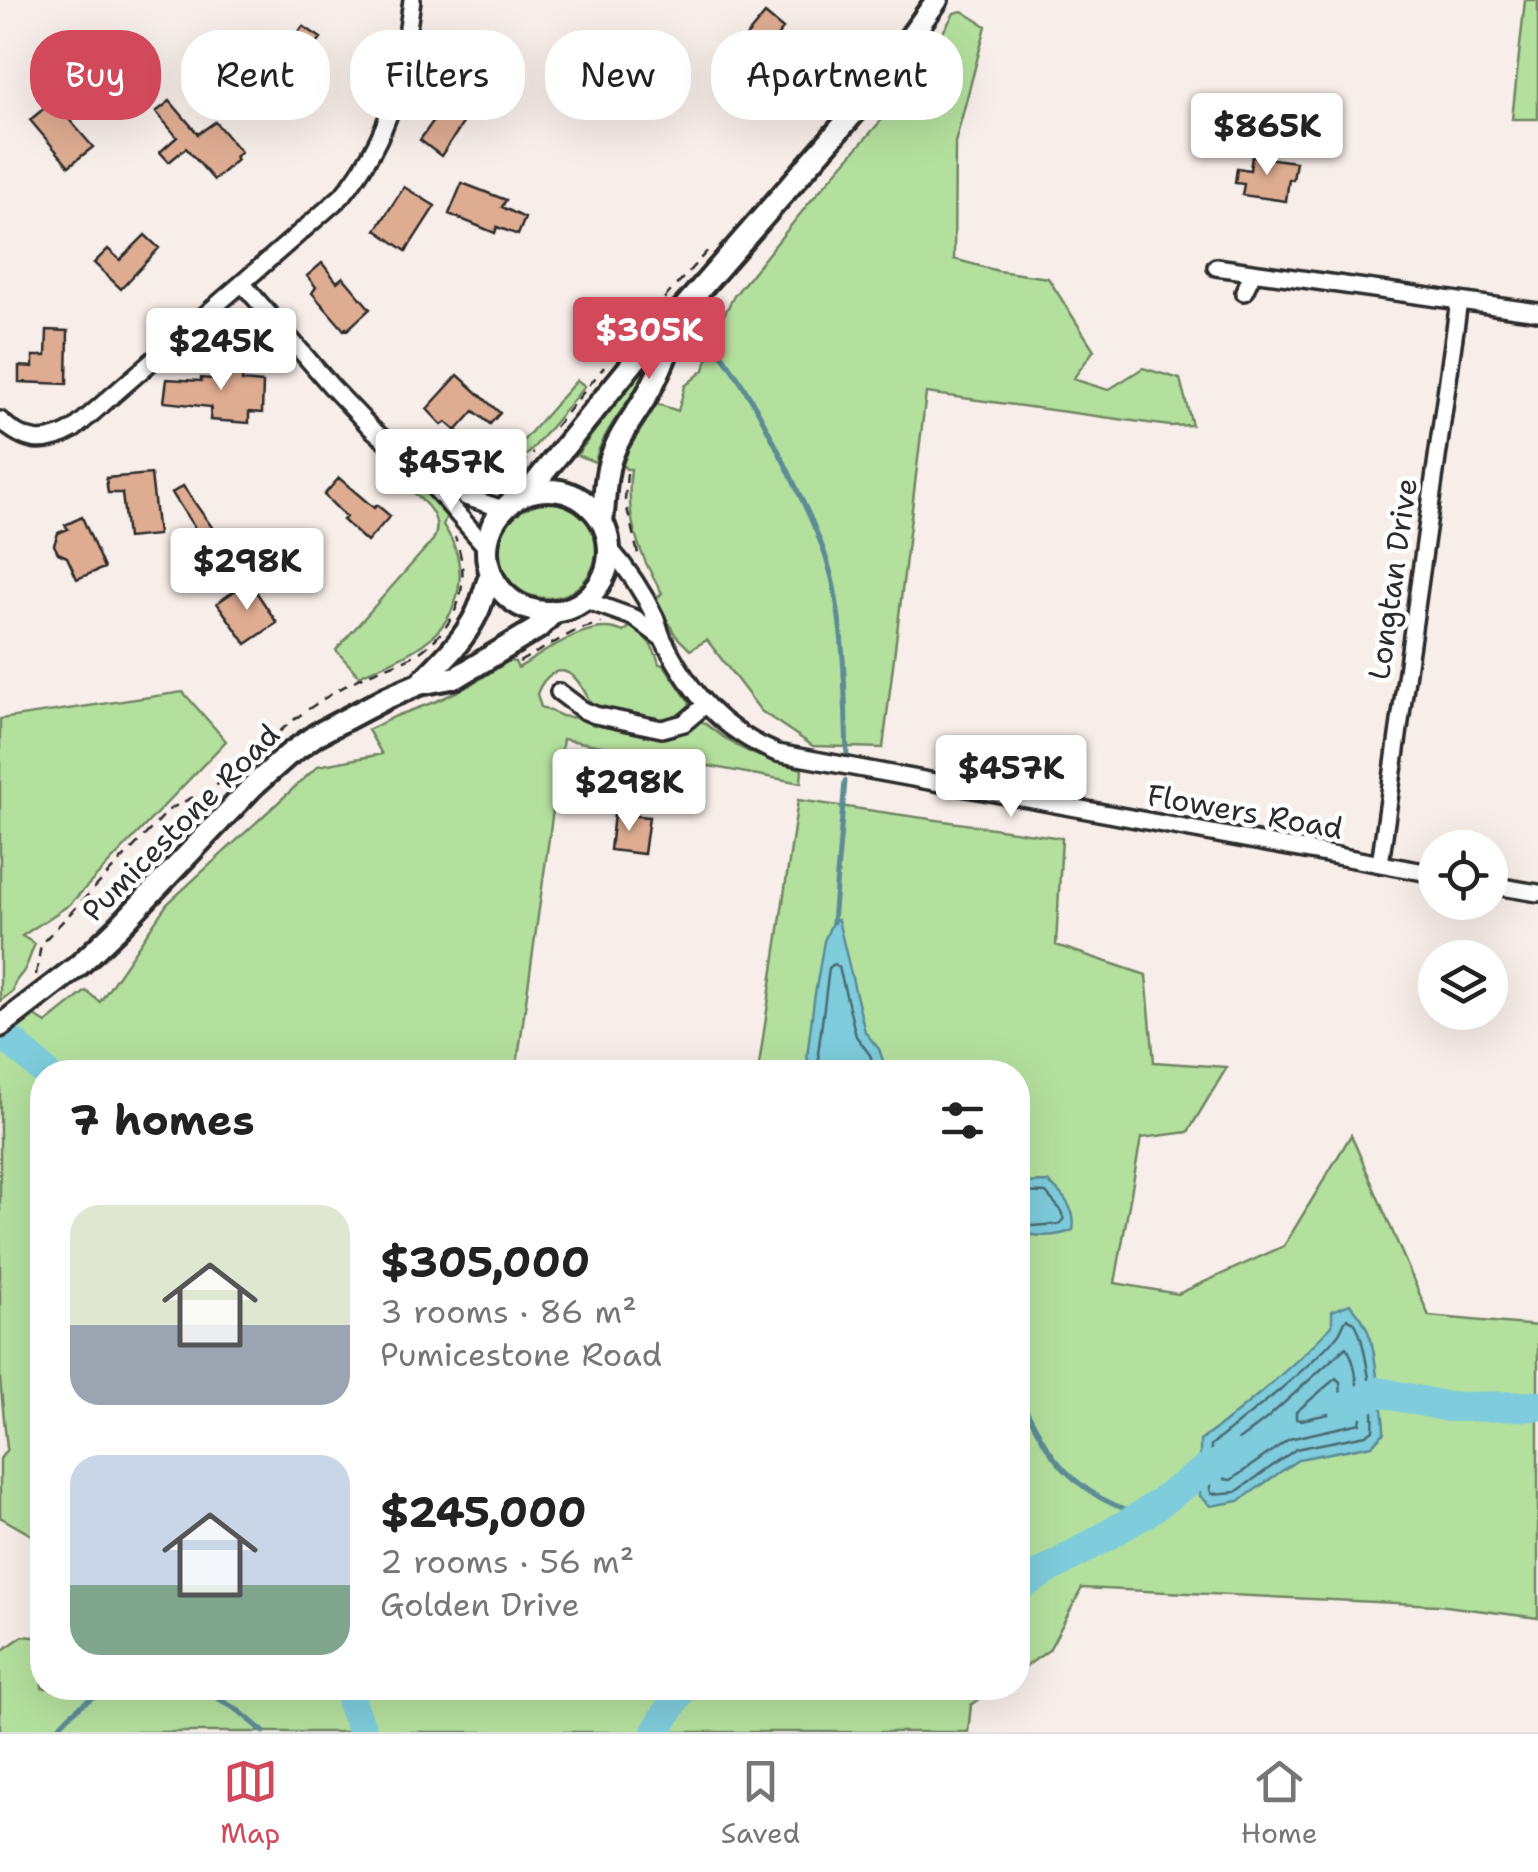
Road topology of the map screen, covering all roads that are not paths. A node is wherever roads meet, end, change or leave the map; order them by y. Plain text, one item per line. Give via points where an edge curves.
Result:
1 (412, 0) edge
2 (937, 0) edge
3 (1216, 268) dead end
4 (1253, 273) junction
5 (242, 283) junction
6 (1244, 292) dead end
7 (1460, 301) junction
8 (681, 311) junction
9 (1538, 312) edge
10 (0, 420) edge
11 (418, 469) junction
12 (527, 493) junction
13 (504, 509) junction
14 (602, 522) junction
15 (487, 548) junction
16 (609, 548) junction
17 (491, 574) junction
18 (585, 600) junction
19 (555, 612) junction
20 (663, 639) junction
21 (419, 684) junction
22 (558, 692) dead end
23 (705, 705) junction
24 (1380, 864) junction
25 (1418, 871) edge
26 (1508, 888) edge
27 (1538, 894) edge
28 (0, 1026) edge

1 - 5 street via 397,90 362,170 342,196
2 - 8 main road via 865,100
3 - 4 street
4 - 6 street
4 - 7 street
5 - 10 street via 66,434 26,438
5 - 11 street via 331,386
7 - 9 street
7 - 24 street, Longtan Drive
8 - 12 main road
8 - 14 main road via 665,360 616,445
11 - 13 street via 466,497
11 - 15 street
12 - 13 main road
12 - 14 main road via 562,491
13 - 15 main road
14 - 16 main road
15 - 17 main road
16 - 18 main road via 599,586
16 - 20 street, Flowers Road via 627,568
17 - 19 main road via 517,603
17 - 21 main road, Pumicestone Road via 466,611 458,646
18 - 19 main road
18 - 20 street, Flowers Road via 635,618
19 - 21 main road, Pumicestone Road via 457,678
20 - 23 street, Flowers Road
21 - 28 main road, Pumicestone Road via 288,755 118,929
22 - 23 street via 595,715 662,728 684,723
23 - 24 street, Flowers Road via 734,731 777,753
24 - 25 street, Flowers Road
26 - 27 street

